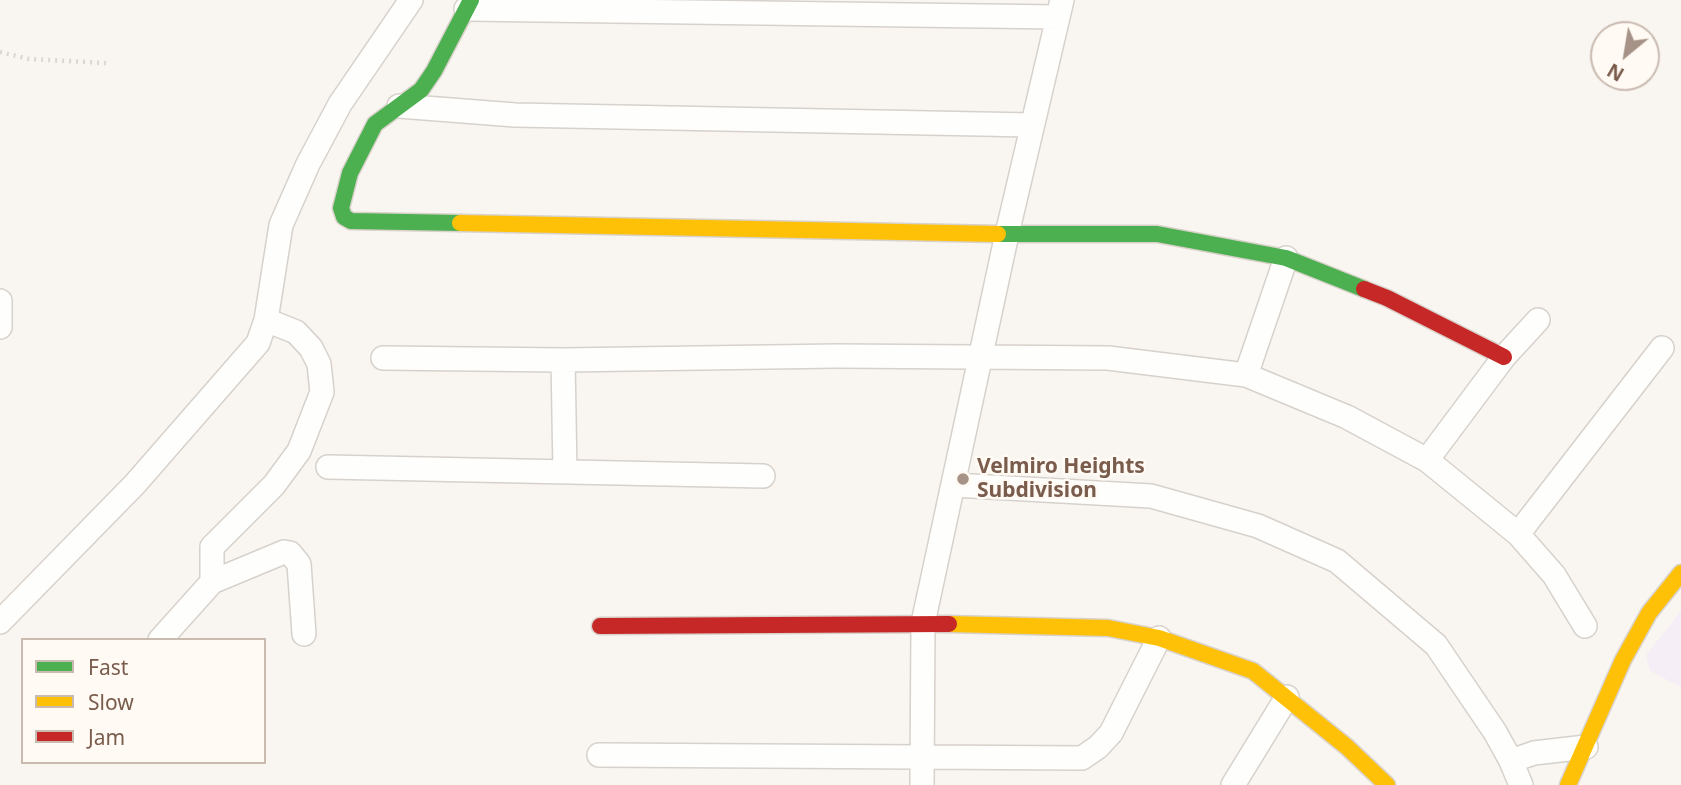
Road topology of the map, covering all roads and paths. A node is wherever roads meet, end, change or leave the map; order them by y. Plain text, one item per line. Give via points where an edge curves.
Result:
1 (411, 0) edge
2 (469, 4) edge
3 (1060, 9) edge
4 (0, 52) edge
5 (106, 62) dead end
6 (399, 106) junction
7 (1032, 125) junction
8 (1007, 234) junction
9 (1286, 258) junction
10 (0, 301) edge
11 (266, 320) junction
12 (1538, 320) dead end
13 (0, 327) edge
14 (1662, 348) dead end
15 (980, 356) junction
16 (1504, 357) junction
17 (383, 358) dead end
18 (564, 360) junction
19 (1246, 375) junction
20 (1427, 460) junction
21 (328, 467) dead end
22 (565, 472) junction
23 (764, 476) dead end
24 (954, 485) junction
25 (1518, 534) junction
26 (1681, 573) edge
27 (212, 582) junction
28 (0, 622) edge
29 (923, 623) junction
30 (600, 626) dead end
31 (1585, 626) dead end
32 (303, 634) dead end
33 (162, 638) edge
34 (1159, 638) junction
35 (1287, 697) junction
36 (1586, 747) junction
37 (600, 755) dead end
38 (921, 756) junction
39 (1511, 761) junction
40 (922, 785) edge
41 (1233, 785) edge
42 (1387, 785) edge
43 (1521, 785) edge
44 (1568, 785) edge

1 - 11 street via 340,104 308,164 281,225
2 - 3 street
2 - 6 street via 421,90
3 - 7 street
4 - 5 path via 29,59
6 - 7 street via 515,115
6 - 8 street via 375,124 350,173 341,208 351,221
7 - 8 street
8 - 9 street via 1157,234
8 - 15 street
9 - 16 street via 1387,298
9 - 19 street
10 - 13 street
11 - 27 street via 296,332 311,348 319,364 322,392 299,451 274,485 212,547
11 - 28 street via 258,343 135,484
12 - 16 street
14 - 25 street
15 - 18 street
15 - 19 street via 1108,358
15 - 24 street
16 - 20 street
17 - 18 street
18 - 22 street
19 - 20 street via 1347,417
20 - 25 street
21 - 22 street
22 - 23 street
24 - 29 street
24 - 39 street via 1151,496 1258,526 1337,561 1436,645
25 - 31 street via 1554,575
26 - 36 street via 1649,613 1623,660
27 - 32 street via 290,553 299,564
27 - 33 street
29 - 30 street
29 - 34 street via 1108,628
29 - 38 street
34 - 35 street via 1253,671
34 - 38 street via 1111,733 1082,758
35 - 41 street
35 - 42 street
36 - 39 street via 1534,752
36 - 44 street
37 - 38 street
38 - 40 street
39 - 43 street

